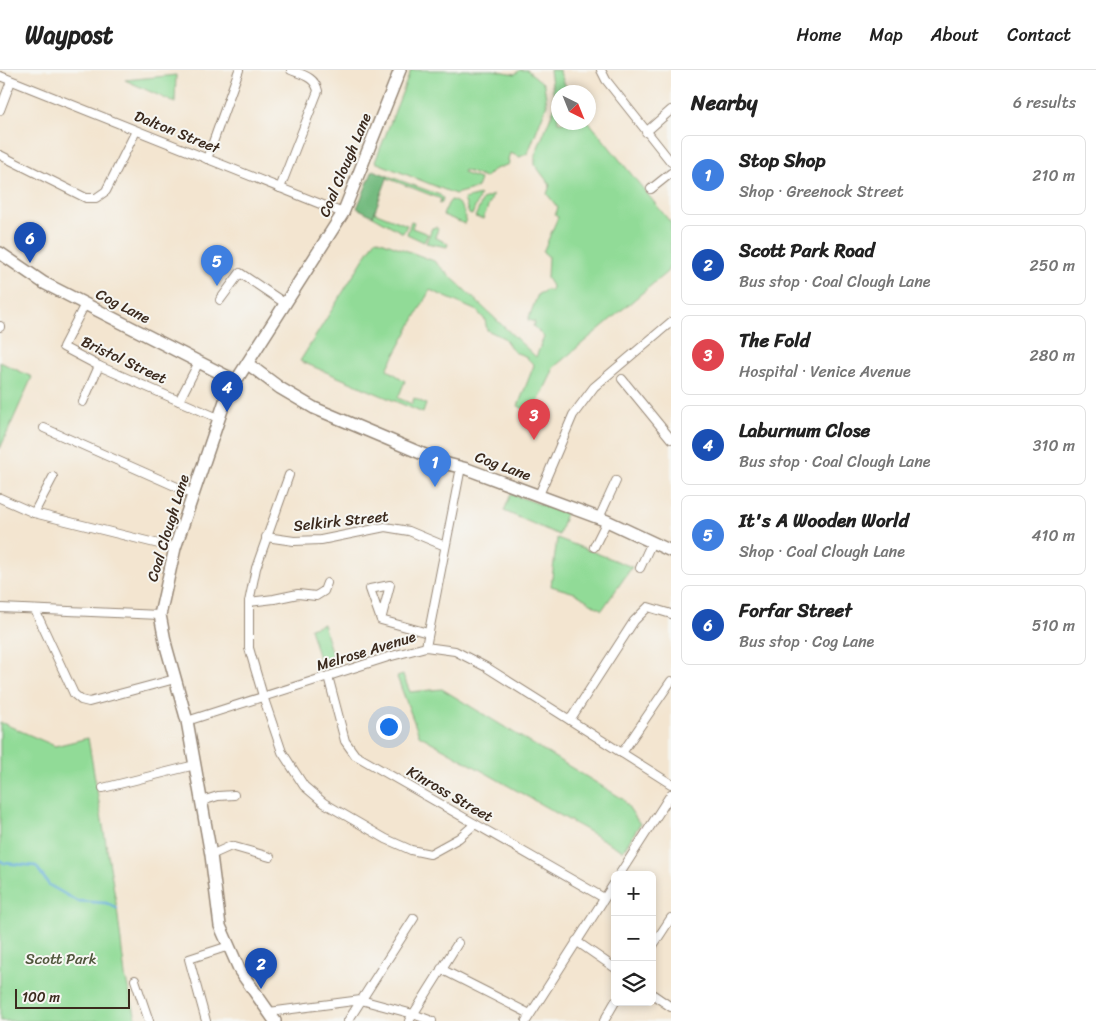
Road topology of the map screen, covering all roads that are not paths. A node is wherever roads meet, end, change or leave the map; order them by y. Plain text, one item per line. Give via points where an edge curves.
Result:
1 (240, 70) edge
2 (291, 70) edge
3 (400, 70) edge
4 (601, 70) edge
5 (0, 76) edge
6 (11, 81) junction
7 (0, 110) edge
8 (671, 110) edge
9 (136, 131) junction
10 (646, 132) junction
11 (0, 155) edge
12 (207, 159) junction
13 (671, 162) edge
14 (671, 173) edge
15 (280, 188) junction
16 (651, 189) dead end
17 (343, 213) junction
18 (0, 253) edge
19 (220, 300) dead end
20 (85, 304) junction
21 (286, 304) junction
22 (671, 322) edge
23 (199, 362) junction
24 (248, 364) junction
25 (99, 366) junction
26 (622, 379) dead end
27 (236, 380) junction
28 (179, 401) junction
29 (83, 402) dead end
30 (218, 418) junction
31 (44, 428) dead end
32 (671, 439) edge
33 (461, 467) junction
34 (289, 475) dead end
35 (53, 477) dead end
36 (616, 481) dead end
37 (193, 494) junction
38 (539, 495) junction
39 (0, 498) edge
40 (34, 513) junction
41 (603, 519) junction
42 (266, 537) junction
43 (652, 542) junction
44 (446, 546) junction
45 (594, 547) dead end
46 (175, 548) junction
47 (671, 551) edge
48 (640, 568) dead end
49 (327, 583) dead end
50 (249, 602) junction
51 (0, 608) edge
52 (35, 610) junction
53 (671, 614) edge
54 (160, 615) junction
55 (381, 620) dead end
56 (428, 633) junction
57 (426, 647) junction
58 (328, 676) junction
59 (175, 679) junction
60 (671, 681) edge
61 (263, 696) junction
62 (570, 720) junction
63 (187, 721) junction
64 (622, 753) junction
65 (195, 765) junction
66 (671, 784) edge
67 (103, 788) dead end
68 (671, 794) edge
69 (234, 795) dead end
70 (202, 801) junction
71 (475, 824) junction
72 (211, 855) junction
73 (270, 857) dead end
74 (622, 871) edge
75 (611, 888) edge
76 (604, 898) junction
77 (414, 918) dead end
78 (671, 918) edge
79 (656, 941) edge
80 (576, 942) junction
81 (458, 943) dead end
82 (229, 946) junction
83 (611, 965) edge
84 (441, 969) junction
85 (135, 980) dead end
86 (656, 997) edge
87 (361, 1000) junction
88 (613, 1006) edge
89 (671, 1007) edge
90 (272, 1017) edge
91 (411, 1017) edge
92 (528, 1018) edge
93 (149, 1021) edge
94 (206, 1021) edge
95 (348, 1021) edge
96 (432, 1021) edge
97 (604, 1021) edge

1 - 12 street
2 - 15 street via 311,78 318,91
3 - 17 street, Coal Clough Lane
4 - 10 street
5 - 6 street, Dalton Street
6 - 7 street
6 - 9 street, Dalton Street
8 - 10 street
9 - 11 street via 106,191 96,198 86,198
9 - 12 street, Dalton Street
10 - 13 street
12 - 15 street, Dalton Street
14 - 16 street
15 - 17 street, Dalton Street
17 - 21 street, Coal Clough Lane
18 - 20 street, Cog Lane via 44,283
19 - 21 street via 240,273
20 - 23 street, Cog Lane
20 - 25 street, Bristol Street via 63,346
21 - 24 street, Coal Clough Lane
22 - 38 street via 594,387 572,416
23 - 27 street, Cog Lane
23 - 28 street
24 - 27 street, Coal Clough Lane
24 - 33 street, Cog Lane via 314,408
25 - 28 street, Bristol Street
25 - 29 street
26 - 32 street
27 - 30 street, Coal Clough Lane
28 - 30 street, Bristol Street
30 - 37 street, Coal Clough Lane
31 - 37 street
33 - 38 street, Cog Lane
33 - 44 street
34 - 42 street
35 - 40 street
36 - 41 street
37 - 46 street, Coal Clough Lane
38 - 41 street, Cog Lane
39 - 40 street
40 - 46 street
41 - 43 street, Cog Lane
41 - 45 street
42 - 44 street, Selkirk Street via 321,540 385,527
42 - 50 street
43 - 47 street, Cog Lane
43 - 48 street
44 - 56 street
46 - 54 street, Coal Clough Lane
49 - 50 street via 324,592 316,596 298,594
50 - 61 street via 249,648
51 - 52 street
52 - 54 street
52 - 59 street via 74,694 81,700 90,702
53 - 62 street via 648,607 634,621
54 - 59 street, Coal Clough Lane
55 - 56 street
56 - 57 street
57 - 58 street, Melrose Avenue
57 - 62 street, Melrose Avenue via 455,651
58 - 61 street, Melrose Avenue
58 - 71 street, Kinross Street via 345,740 356,755
59 - 63 street, Coal Clough Lane
60 - 64 street
61 - 63 street, Melrose Avenue
61 - 71 street via 282,752 304,786 324,803 386,839 430,854 459,838
62 - 64 street, Melrose Avenue
63 - 65 street, Coal Clough Lane
64 - 66 street, Melrose Avenue
65 - 67 street
65 - 70 street, Coal Clough Lane
68 - 74 street
69 - 70 street
70 - 72 street, Coal Clough Lane
71 - 76 street, Kinross Street
72 - 73 street via 231,846
72 - 82 street, Coal Clough Lane via 220,926
75 - 76 street
76 - 80 street
77 - 87 street
78 - 79 street
80 - 83 street
80 - 92 street
81 - 84 street
82 - 90 street, Coal Clough Lane via 240,971
82 - 94 street via 189,959
84 - 91 street
84 - 92 street
85 - 93 street
86 - 89 street
87 - 90 street
87 - 91 street
87 - 95 street
88 - 97 street
91 - 96 street

